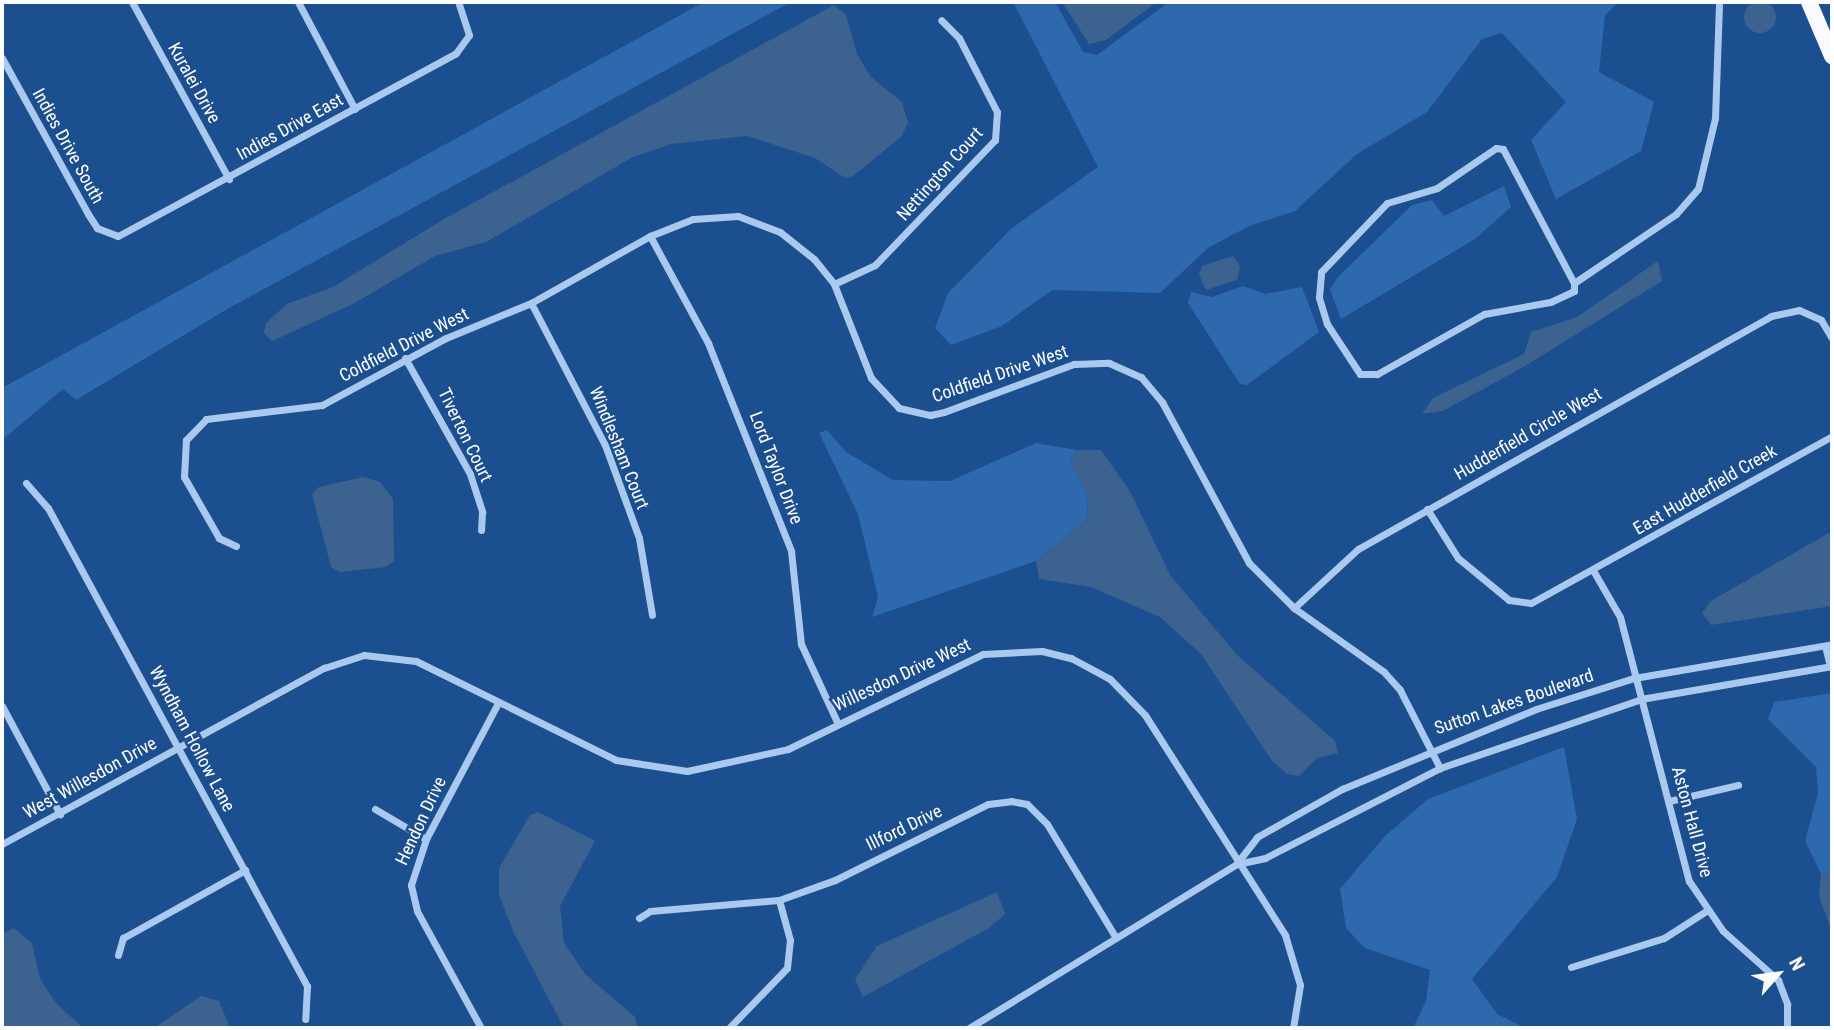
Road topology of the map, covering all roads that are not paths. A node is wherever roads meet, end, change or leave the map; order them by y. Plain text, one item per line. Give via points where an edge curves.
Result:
1 (132, 2) edge
2 (298, 2) edge
3 (458, 2) edge
4 (1719, 2) edge
5 (1809, 2) edge
6 (941, 20) dead end
7 (1832, 56) edge
8 (2, 58) edge
9 (355, 108) junction
10 (229, 178) junction
11 (118, 236) joint
12 (649, 236) junction
13 (1574, 283) junction
14 (834, 284) junction
15 (531, 303) junction
16 (1832, 338) edge
17 (405, 358) junction
18 (1832, 436) edge
19 (26, 483) dead end
20 (1427, 509) junction
21 (481, 530) dead end
22 (236, 546) dead end
23 (1594, 572) junction
24 (1294, 608) junction
25 (652, 615) dead end
26 (1829, 645) edge
27 (1831, 666) edge
28 (1634, 678) junction
29 (1641, 699) junction
30 (498, 703) junction
31 (2, 706) edge
32 (837, 722) junction
33 (179, 747) junction
34 (1430, 749) junction
35 (1440, 768) junction
36 (1738, 785) dead end
37 (1669, 801) junction
38 (375, 809) dead end
39 (60, 814) junction
40 (426, 839) junction
41 (2, 844) edge
42 (1237, 864) junction
43 (245, 870) junction
44 (779, 900) junction
45 (1706, 911) junction
46 (639, 918) dead end
47 (1116, 938) junction
48 (118, 955) dead end
49 (1571, 967) dead end
50 (305, 1018) dead end
51 (1787, 1027) edge
52 (481, 1028) edge
53 (729, 1028) edge
54 (968, 1028) edge
55 (1293, 1028) edge

1 - 10 street, Kuralei Drive
2 - 9 street
3 - 9 street, Indies Drive East via 469,35 456,53
4 - 13 street via 1715,118 1698,189 1676,214
5 - 7 highway
6 - 14 street, Nettington Court via 959,38 997,113 995,140 884,257
8 - 11 street, Indies Drive South via 97,228
9 - 10 street, Indies Drive East
10 - 11 street, Indies Drive East
12 - 14 street, Coldfield Drive West via 693,219 738,216 798,244
12 - 15 street, Coldfield Drive West
12 - 32 street, Lord Taylor Drive via 708,343 791,551 800,644
13 - 13 street via 1503,149 1496,148 1437,188 1387,204 1318,281 1327,324 1360,374 1369,376 1459,324 1550,302 1574,291
14 - 24 street, Coldfield Drive West via 879,391 914,413 944,412 1074,364 1109,363 1141,377 1162,402 1238,545 1262,579
15 - 17 street, Coldfield Drive West
15 - 25 street, Windlesham Court via 605,444 639,538
16 - 20 street, Hudderfield Circle West via 1821,320 1792,310 1747,328
17 - 21 street, Tiverton Court via 470,474 482,512
17 - 22 street, Coldfield Drive West via 322,405 205,419 195,427 184,448 184,477 219,538
18 - 23 street, East Hudderfield Creek
19 - 33 street, Wyndham Hollow Lane via 48,508
20 - 23 street, East Hudderfield Creek via 1458,558 1509,600 1521,603 1549,597
20 - 24 street, Hudderfield Circle West via 1341,561
23 - 28 street, Aston Hall Drive via 1617,607
24 - 34 street, Coldfield Drive West via 1384,672 1400,690
26 - 27 street
26 - 28 street, Sutton Lakes Boulevard
27 - 29 street, Sutton Lakes Boulevard
28 - 29 street, Aston Hall Drive
28 - 34 street, Sutton Lakes Boulevard
29 - 35 street, Sutton Lakes Boulevard
29 - 37 street, Aston Hall Drive
30 - 32 street, Willesdon Drive West via 607,756 687,771 788,749
30 - 33 street, West Willesdon Drive via 416,661 364,654 324,668
30 - 40 street, Hendon Drive
31 - 39 street
32 - 42 street, Willesdon Drive West via 983,654 1042,650 1071,658 1110,678 1145,715
33 - 39 street, West Willesdon Drive
33 - 43 street, Wyndham Hollow Lane
34 - 35 street, Coldfield Drive West
34 - 42 street, Sutton Lakes Boulevard via 1257,837
35 - 42 street, Sutton Lakes Boulevard via 1265,858
36 - 37 street
37 - 45 street, Aston Hall Drive via 1689,881
38 - 40 street
39 - 41 street, West Willesdon Drive
40 - 52 street, Hendon Drive via 412,876 415,903
42 - 47 street, Sutton Lakes Boulevard
42 - 55 street, Willesdon Drive West via 1285,935 1294,960 1300,985
43 - 48 street via 123,937
43 - 50 street, Wyndham Hollow Lane via 310,994
44 - 46 street, Illford Drive via 650,911
44 - 47 street, Illford Drive via 835,880 988,804 1019,802 1046,824
44 - 53 street via 790,940 787,968
45 - 49 street via 1664,938
45 - 51 street, Aston Hall Drive via 1779,980
47 - 54 street, Sutton Lakes Boulevard

